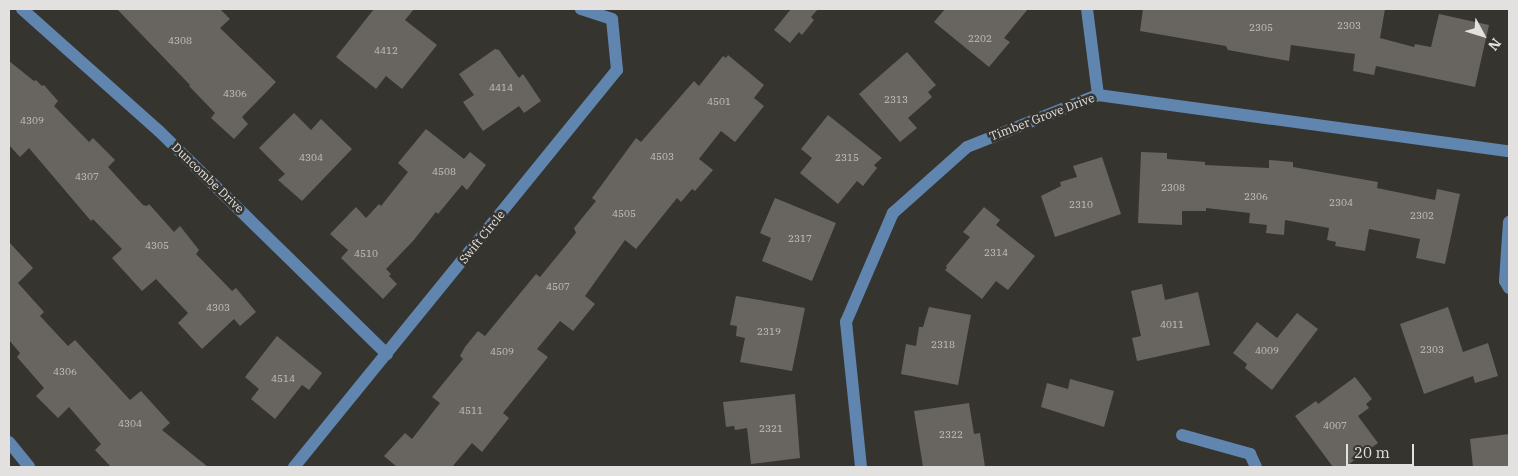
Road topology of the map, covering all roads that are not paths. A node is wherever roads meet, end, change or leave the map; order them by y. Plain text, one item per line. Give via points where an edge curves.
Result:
1 (22, 9) edge
2 (581, 9) edge
3 (1087, 9) edge
4 (1098, 95) junction
5 (1509, 151) edge
6 (1509, 222) edge
7 (1509, 288) edge
8 (387, 354) junction
9 (1182, 435) dead end
10 (9, 442) edge
11 (29, 467) edge
12 (294, 467) edge
13 (861, 467) edge
14 (1256, 467) edge

1 - 8 street, Duncombe Drive via 159,131
2 - 8 street, Swift Circle via 612,19 617,70
3 - 4 street
4 - 5 street, Timber Grove Drive
4 - 13 street, Timber Grove Drive via 967,147 893,213 846,322
6 - 7 street via 1505,281
8 - 12 street, Swift Circle
9 - 14 street via 1250,454
10 - 11 street

